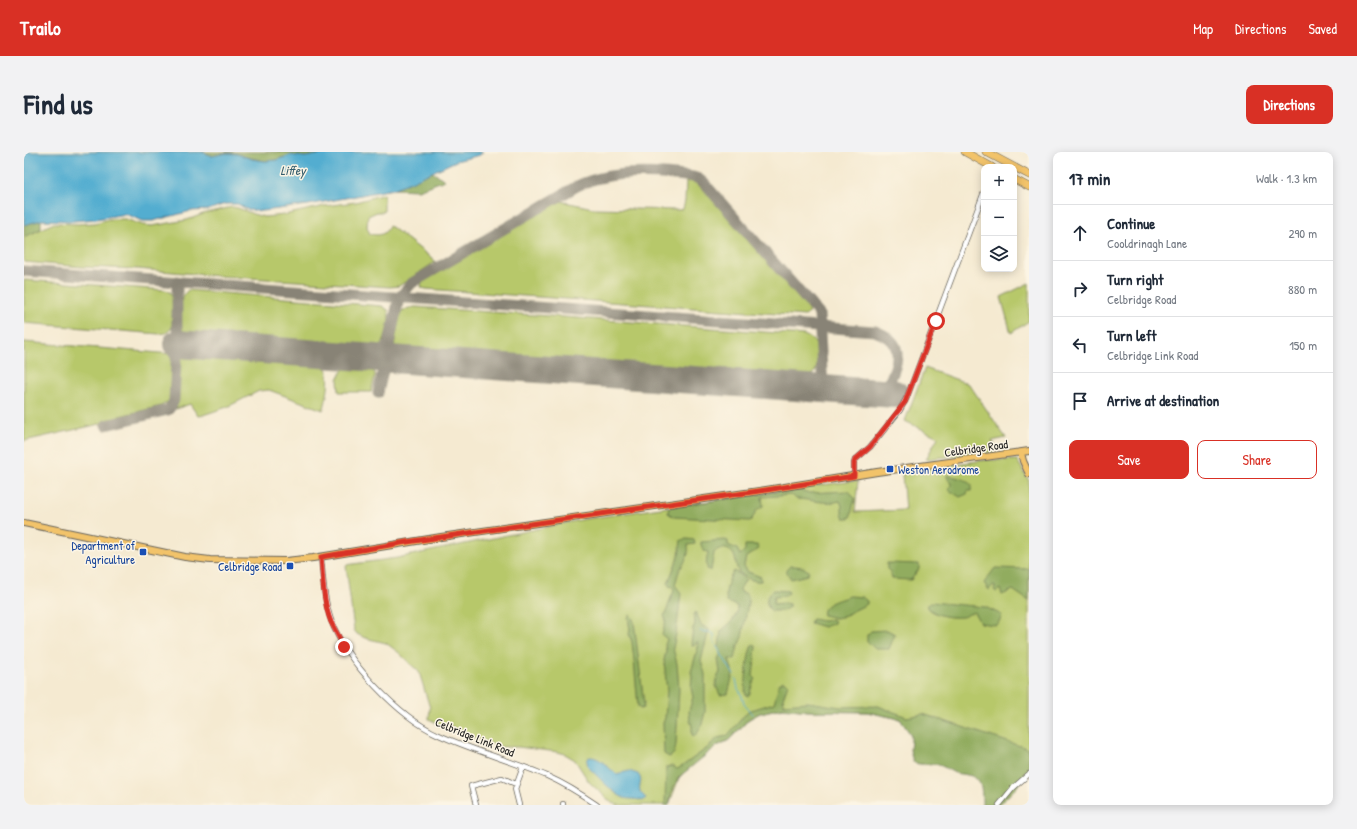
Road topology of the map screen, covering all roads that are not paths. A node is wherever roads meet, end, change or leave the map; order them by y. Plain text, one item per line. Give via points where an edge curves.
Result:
1 (965, 152) edge
2 (986, 152) edge
3 (987, 164) edge
4 (1029, 175) edge
5 (1017, 181) edge
6 (1029, 187) edge
7 (981, 200) edge
8 (1029, 451) edge
9 (1021, 453) junction
10 (1029, 474) edge
11 (854, 476) junction
12 (24, 523) edge
13 (321, 557) junction
14 (523, 767) junction
15 (1029, 774) edge
16 (516, 784) junction
17 (476, 805) edge
18 (519, 805) edge
19 (597, 805) edge
20 (999, 805) edge

1 - 3 highway
2 - 4 highway
5 - 6 highway
7 - 11 street via 905,402 870,447 855,460
8 - 9 main road, Celbridge Road
9 - 10 main road
9 - 11 main road, Celbridge Road
11 - 13 main road, Celbridge Road
12 - 13 main road, Celbridge Road via 192,558 286,561
13 - 14 street, Celbridge Link Road via 324,594 331,621 361,672 400,709 427,728 458,743
14 - 16 street
14 - 19 street, Celbridge Link Road via 566,786
15 - 20 street
16 - 17 street via 502,778 470,786
16 - 18 street via 514,789

